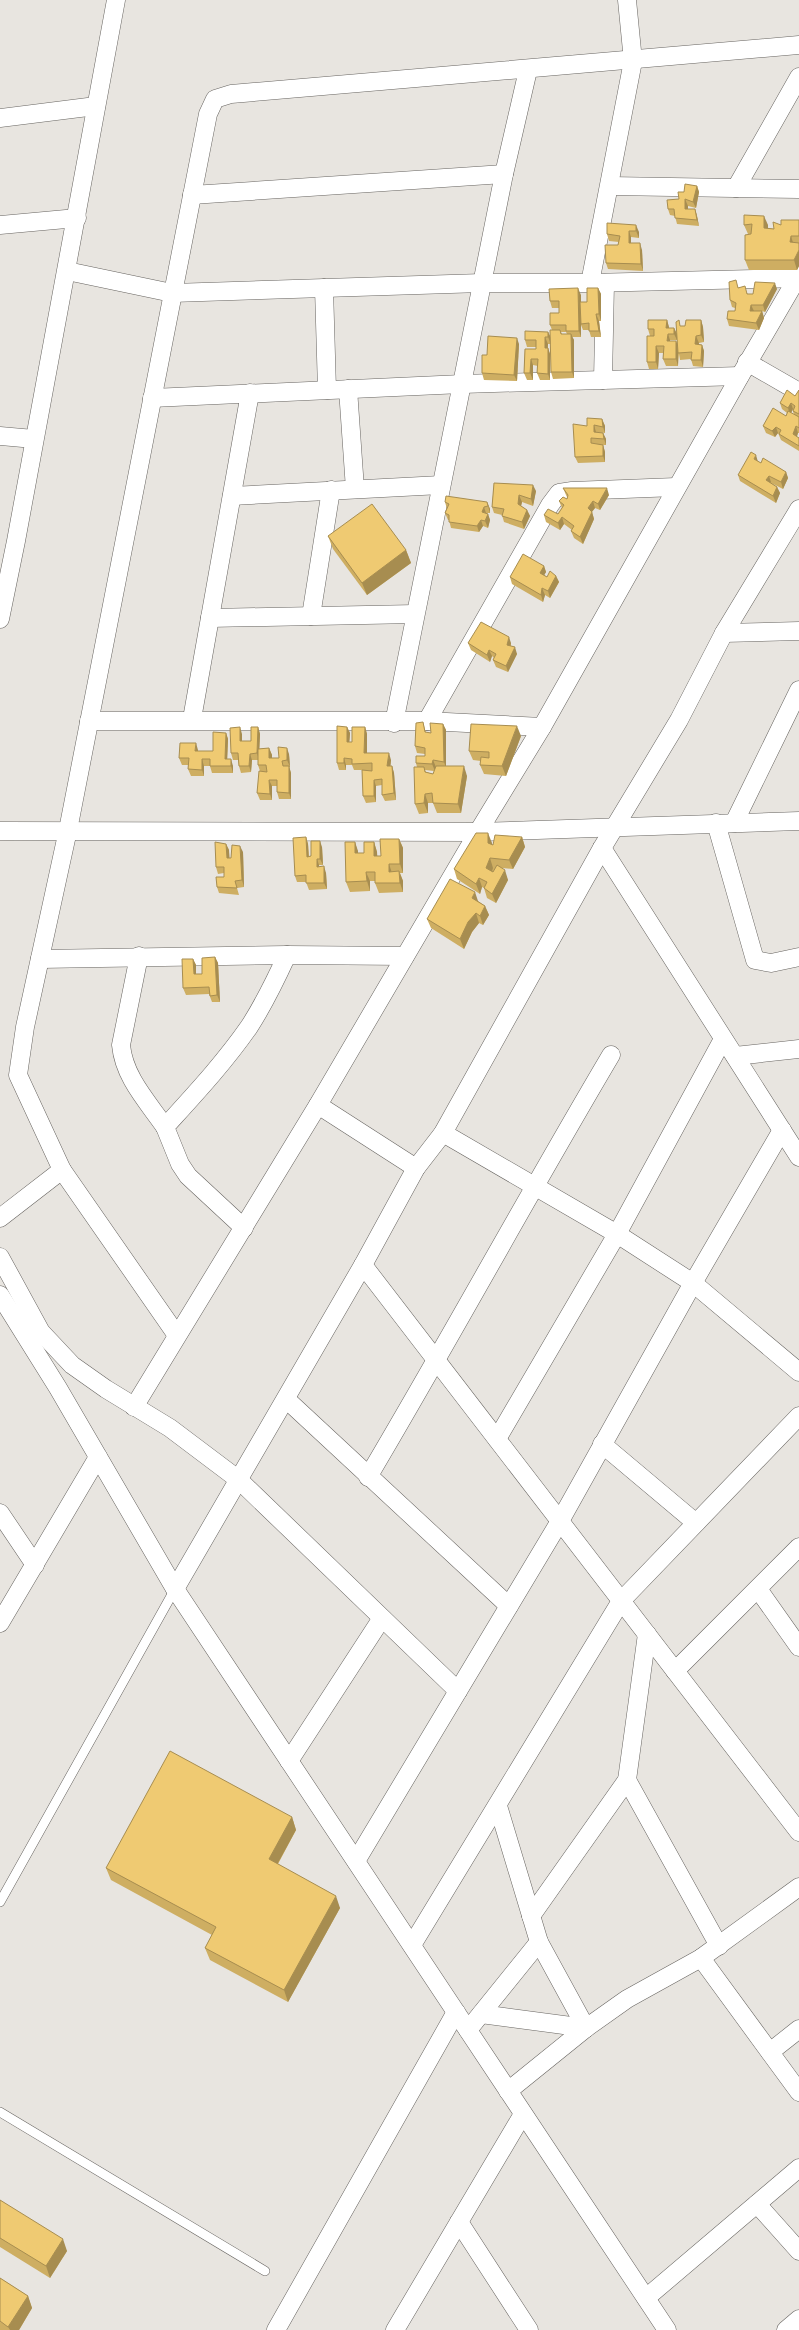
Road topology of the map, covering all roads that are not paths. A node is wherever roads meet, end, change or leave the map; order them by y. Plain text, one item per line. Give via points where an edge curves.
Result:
1 (116, 0) edge
2 (627, 0) edge
3 (799, 45) edge
4 (633, 60) junction
5 (528, 70) junction
6 (799, 77) edge
7 (96, 106) junction
8 (0, 118) edge
9 (504, 174) junction
10 (610, 186) junction
11 (736, 188) junction
12 (799, 189) edge
13 (192, 195) junction
14 (77, 218) junction
15 (0, 225) edge
16 (67, 271) junction
17 (798, 277) edge
18 (482, 283) junction
19 (598, 283) junction
20 (324, 288) junction
21 (172, 293) junction
22 (744, 369) junction
23 (603, 380) junction
24 (462, 384) junction
25 (348, 389) junction
26 (327, 390) junction
27 (799, 392) edge
28 (250, 394) junction
29 (152, 398) junction
30 (0, 436) edge
31 (34, 439) junction
32 (441, 485) junction
33 (676, 488) junction
34 (355, 489) junction
35 (331, 490) junction
36 (232, 496) junction
37 (797, 516) edge
38 (8, 541) edge
39 (414, 614) junction
40 (310, 616) junction
41 (210, 618) junction
42 (0, 619) edge
43 (799, 631) edge
44 (724, 633) junction
45 (799, 690) edge
46 (192, 719) junction
47 (89, 721) junction
48 (427, 721) junction
49 (394, 723) junction
50 (542, 728) junction
51 (798, 820) edge
52 (716, 823) junction
53 (734, 823) junction
54 (615, 827) junction
55 (68, 830) junction
56 (0, 831) edge
57 (478, 832) junction
58 (602, 848) junction
59 (288, 954) junction
60 (139, 956) junction
61 (405, 956) junction
62 (799, 957) edge
63 (40, 959) junction
64 (723, 1039) junction
65 (799, 1049) edge
66 (611, 1055) dead end
67 (735, 1056) junction
68 (318, 1105) junction
69 (165, 1127) junction
70 (782, 1130) junction
71 (443, 1133) junction
72 (799, 1157) edge
73 (416, 1168) junction
74 (62, 1170) junction
75 (533, 1187) junction
76 (0, 1218) edge
77 (244, 1228) junction
78 (617, 1234) junction
79 (0, 1257) edge
80 (363, 1266) junction
81 (693, 1283) junction
82 (0, 1295) edge
83 (176, 1334) junction
84 (437, 1361) junction
85 (799, 1372) edge
86 (286, 1399) junction
87 (134, 1407) junction
88 (799, 1416) edge
89 (497, 1439) junction
90 (602, 1444) junction
91 (98, 1457) junction
92 (368, 1477) junction
93 (240, 1480) junction
94 (0, 1513) edge
95 (560, 1521) junction
96 (696, 1524) junction
97 (799, 1547) edge
98 (35, 1565) junction
99 (758, 1588) junction
100 (175, 1589) junction
101 (621, 1601) junction
102 (508, 1606) junction
103 (382, 1618) junction
104 (0, 1623) edge
105 (647, 1634) junction
106 (799, 1647) edge
107 (675, 1671) junction
108 (458, 1691) junction
109 (289, 1761) junction
110 (627, 1780) junction
111 (498, 1806) junction
112 (799, 1832) edge
113 (356, 1861) junction
114 (799, 1887) edge
115 (0, 1902) edge
116 (531, 1916) junction
117 (539, 1942) junction
118 (412, 1946) junction
119 (719, 1946) junction
120 (701, 1958) junction
121 (456, 2012) junction
122 (481, 2014) junction
123 (586, 2028) junction
124 (799, 2029) edge
125 (468, 2030) junction
126 (770, 2052) junction
127 (508, 2091) junction
128 (799, 2092) edge
129 (0, 2112) edge
130 (523, 2114) junction
131 (799, 2168) edge
132 (757, 2204) junction
133 (458, 2222) junction
134 (799, 2251) edge
135 (266, 2271) dead end
136 (646, 2298) junction
137 (799, 2319) edge
138 (396, 2329) edge
139 (276, 2330) edge
140 (529, 2330) edge
141 (667, 2330) edge
142 (786, 2330) edge

1 - 7 street
2 - 4 street
3 - 4 street
4 - 5 street
4 - 10 street
5 - 9 street
5 - 13 street via 231,94 215,99 208,114
6 - 11 street
7 - 8 street
7 - 14 street
9 - 13 street
9 - 18 street
10 - 11 street
10 - 19 street
11 - 12 street
13 - 21 street
14 - 15 street
14 - 16 street
16 - 21 street
16 - 31 street
17 - 19 street
17 - 22 street
18 - 19 street
18 - 20 street
18 - 24 street
19 - 23 street
20 - 21 street
20 - 26 street
21 - 29 street
22 - 23 street
22 - 27 street
22 - 33 street
23 - 24 street
24 - 25 street
24 - 32 street
25 - 26 street
25 - 34 street
26 - 28 street
28 - 29 street
28 - 36 street
29 - 47 street
30 - 31 street
31 - 38 street
32 - 34 street
32 - 39 street
33 - 48 street via 572,490 559,493
33 - 50 street
34 - 35 street
35 - 36 street
35 - 40 street
36 - 41 street
37 - 44 street
38 - 42 street
39 - 40 street
39 - 49 street
40 - 41 street
41 - 46 street
43 - 44 street
44 - 54 street via 679,720
45 - 53 street
46 - 47 street
46 - 49 street
47 - 55 street
48 - 49 street
48 - 50 street
50 - 57 street
51 - 53 street
52 - 53 street
52 - 54 street
52 - 62 street via 755,960 771,963
54 - 57 street
54 - 58 street
55 - 56 street
55 - 57 street
55 - 63 street
57 - 61 street
58 - 64 street
58 - 71 street
59 - 60 street
59 - 61 street
59 - 69 street via 270,992 249,1027
60 - 63 street
60 - 69 street via 121,1045 123,1059 129,1075
61 - 68 street
63 - 74 street via 24,1027 18,1075
64 - 67 street
64 - 78 street
65 - 67 street
66 - 75 street
67 - 70 street
68 - 73 street
68 - 77 street
69 - 77 street via 180,1164 188,1176
70 - 72 street
70 - 81 street
71 - 73 street
71 - 75 street
73 - 80 street
74 - 76 street
74 - 83 street
75 - 78 street
75 - 84 street
77 - 83 street
78 - 81 street
78 - 89 street
79 - 87 street via 42,1332 72,1365
80 - 84 street
80 - 86 street
81 - 85 street
81 - 90 street
82 - 91 street
83 - 87 street
84 - 89 street
84 - 92 street
86 - 92 street
86 - 93 street
87 - 93 street via 170,1428
88 - 96 street
89 - 95 street
90 - 95 street
90 - 96 street
91 - 98 street
91 - 100 street
92 - 102 street
93 - 100 street
93 - 103 street
94 - 98 street
95 - 101 street
95 - 102 street
96 - 101 street
97 - 99 street
98 - 104 street
99 - 106 street
99 - 107 street
100 - 109 street
100 - 115 lane
101 - 105 street
101 - 111 street
102 - 108 street
103 - 108 street
103 - 109 street
105 - 107 street
105 - 110 street
107 - 112 street
108 - 113 street
109 - 113 street
110 - 116 street
110 - 119 street
111 - 116 street
111 - 118 street
113 - 118 street
114 - 119 street
116 - 117 street
117 - 122 street
117 - 123 street
118 - 121 street
119 - 120 street
120 - 123 street via 644,1989
120 - 126 street
121 - 125 street
121 - 139 street
122 - 123 street
122 - 125 street
123 - 127 street
124 - 126 street
125 - 127 street
126 - 128 street
127 - 130 street
129 - 135 lane
130 - 133 street
130 - 136 street
131 - 132 street
132 - 134 street
132 - 136 street
133 - 138 street
133 - 140 street
136 - 141 street
137 - 142 street

